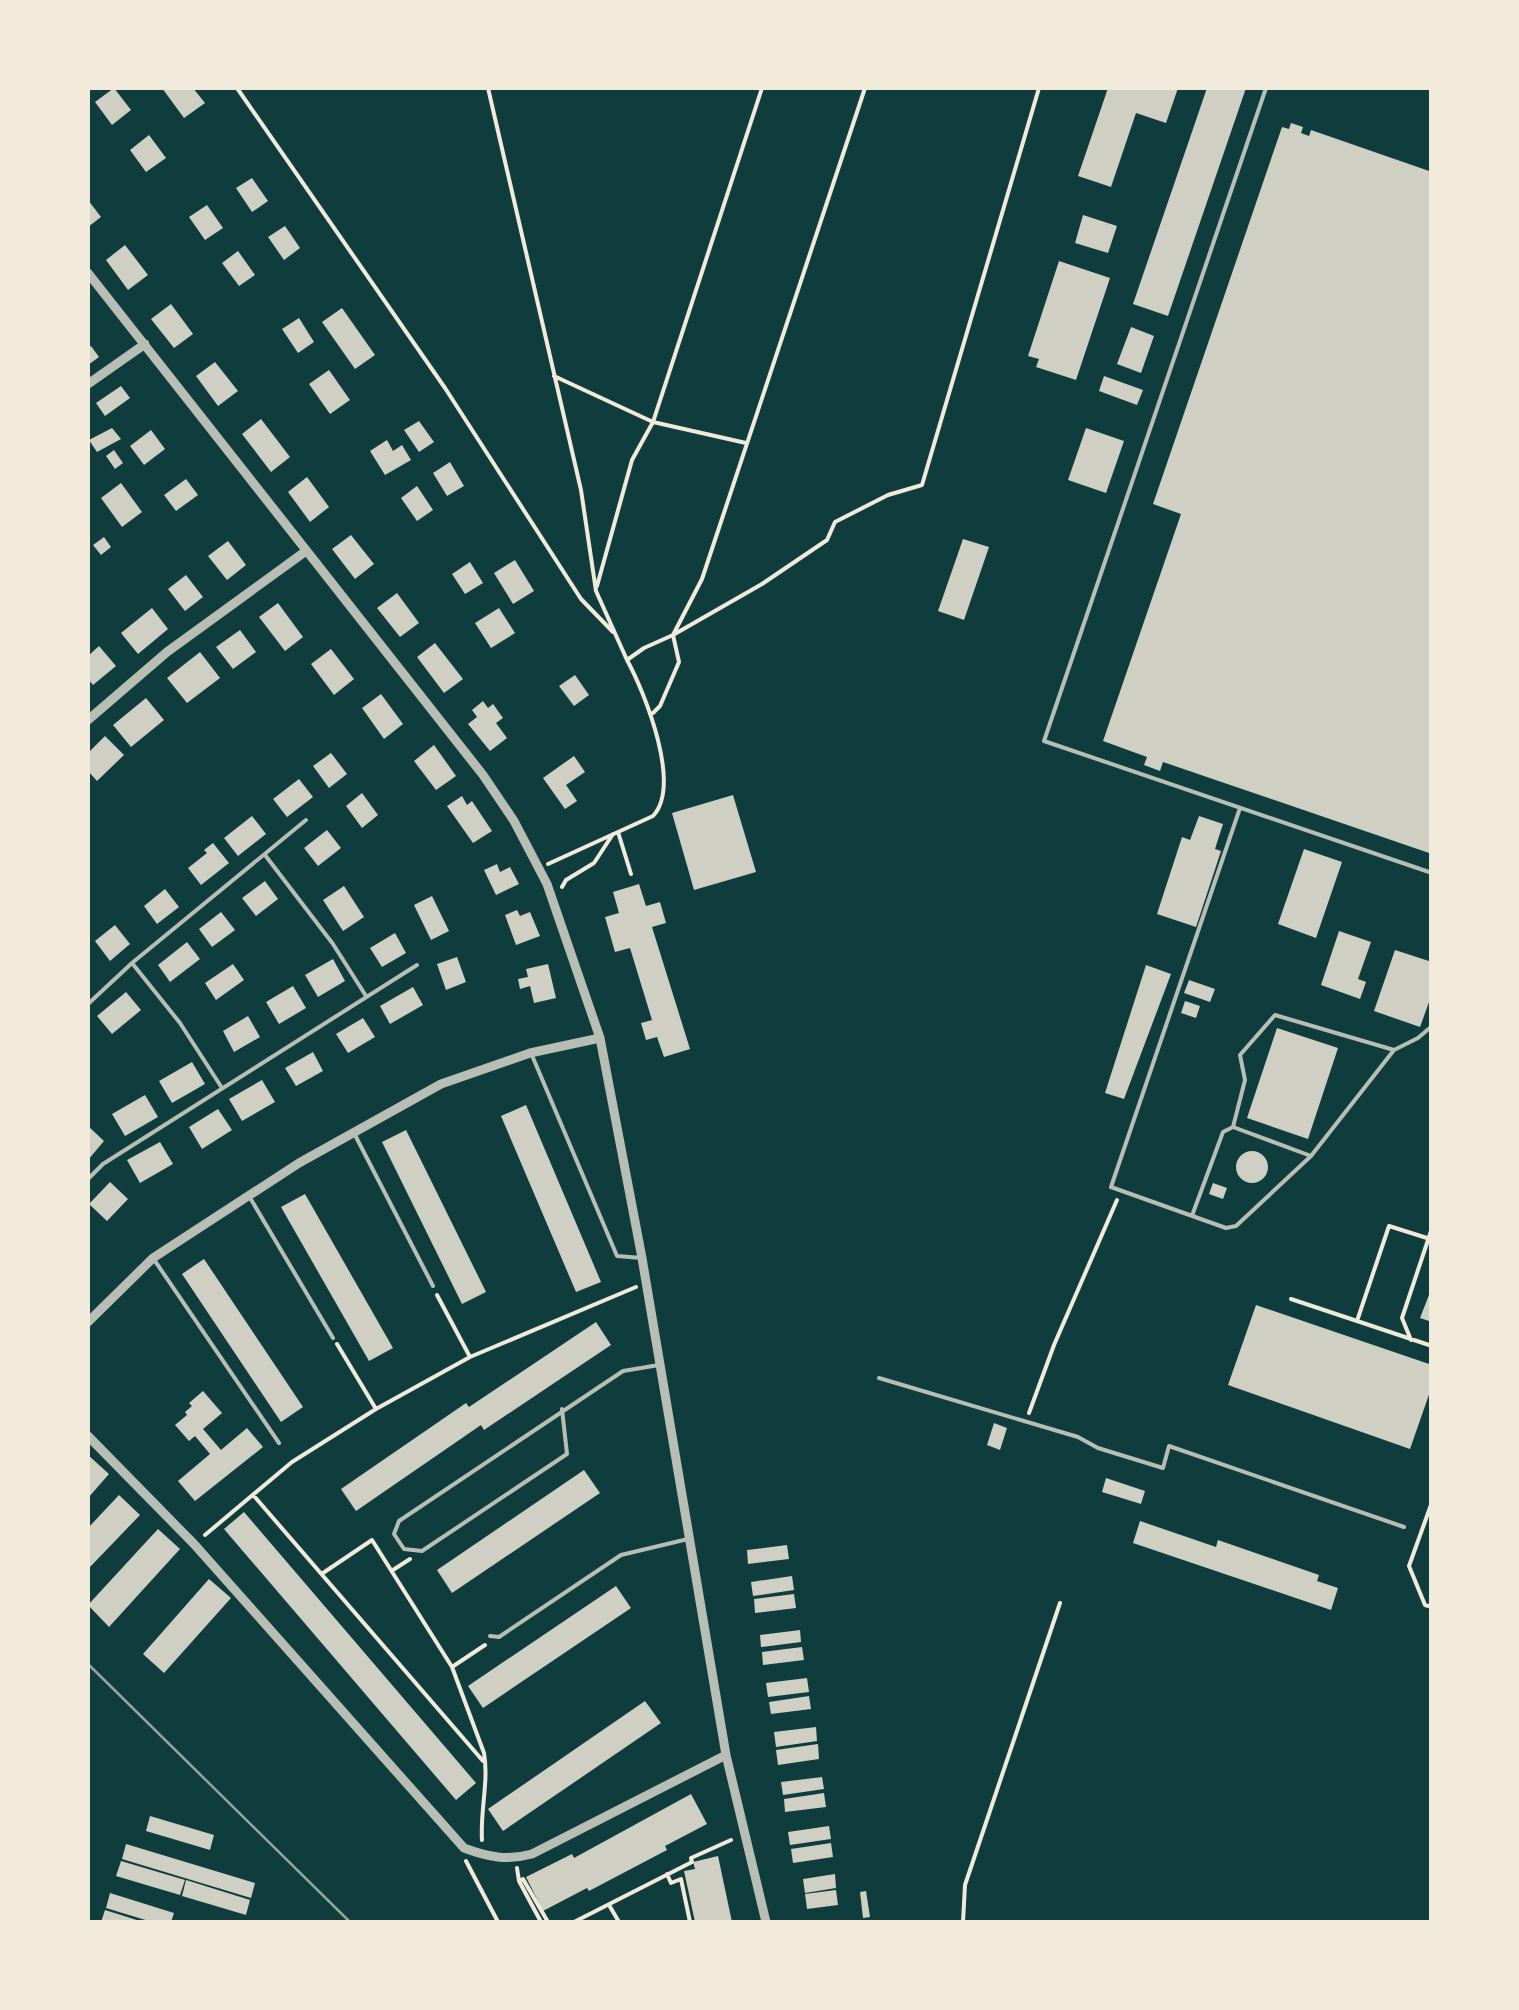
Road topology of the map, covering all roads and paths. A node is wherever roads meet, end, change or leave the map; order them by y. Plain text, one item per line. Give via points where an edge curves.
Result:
1 (237, 88) edge
2 (488, 88) edge
3 (762, 88) edge
4 (865, 88) edge
5 (1038, 88) edge
6 (1266, 88) edge
7 (88, 273) edge
8 (144, 344) junction
9 (554, 376) junction
10 (88, 384) edge
11 (654, 422) junction
12 (746, 443) junction
13 (306, 550) junction
14 (596, 591) junction
15 (613, 632) junction
16 (673, 635) junction
17 (628, 660) junction
18 (651, 714) junction
19 (88, 720) edge
20 (1240, 808) junction
21 (306, 820) dead end
22 (616, 833) junction
23 (265, 855) junction
24 (539, 868) junction
25 (1432, 873) edge
26 (631, 874) dead end
27 (564, 893) dead end
28 (132, 962) junction
29 (417, 965) dead end
30 (366, 996) junction
31 (88, 1004) edge
32 (1432, 1026) edge
33 (600, 1038) junction
34 (1394, 1050) junction
35 (530, 1053) junction
36 (222, 1088) junction
37 (1233, 1127) junction
38 (354, 1132) junction
39 (1311, 1156) junction
40 (88, 1180) edge
41 (1121, 1189) junction
42 (249, 1196) junction
43 (1192, 1213) junction
44 (1432, 1228) edge
45 (1427, 1238) junction
46 (153, 1258) junction
47 (642, 1258) junction
48 (646, 1284) junction
49 (433, 1286) joint
50 (1291, 1299) dead end
51 (1357, 1321) junction
52 (88, 1322) edge
53 (333, 1338) joint
54 (1412, 1340) junction
55 (1432, 1346) edge
56 (470, 1356) junction
57 (659, 1365) junction
58 (879, 1378) dead end
59 (376, 1409) junction
60 (562, 1409) junction
61 (1026, 1422) junction
62 (88, 1436) edge
63 (278, 1443) dead end
64 (254, 1495) junction
65 (1432, 1502) edge
66 (1404, 1527) dead end
67 (688, 1539) junction
68 (194, 1544) junction
69 (323, 1573) junction
70 (1060, 1603) dead end
71 (1432, 1608) edge
72 (490, 1636) dead end
73 (499, 1636) junction
74 (452, 1667) junction
75 (726, 1755) junction
76 (486, 1765) junction
77 (726, 1841) dead end
78 (483, 1855) junction
79 (464, 1858) dead end
80 (514, 1859) junction
81 (667, 1874) junction
82 (609, 1905) junction
83 (498, 1922) edge
84 (545, 1922) edge
85 (574, 1922) edge
86 (619, 1922) edge
87 (690, 1922) edge
88 (766, 1922) edge
89 (963, 1922) edge

1 - 15 path via 446,388 581,599
2 - 9 path
3 - 11 path
4 - 12 path
5 - 16 path via 922,484 835,522 827,540
6 - 20 lane via 1044,740
7 - 8 street
8 - 10 street
8 - 13 street
9 - 11 path
9 - 14 path
11 - 12 path
11 - 14 path via 632,460
12 - 16 path via 702,578
13 - 19 street
13 - 24 street via 482,775
14 - 15 path
15 - 17 path
16 - 17 path
16 - 18 path via 679,662
17 - 18 path
18 - 22 path via 662,766 661,807
20 - 25 lane
20 - 41 lane via 1111,1187
21 - 23 lane
22 - 24 path
22 - 26 path
22 - 27 path via 594,863 566,880
23 - 28 lane
23 - 30 lane
24 - 33 street
28 - 31 lane
28 - 36 lane
29 - 30 lane
30 - 36 lane
32 - 34 lane
33 - 35 street
33 - 47 street
34 - 37 lane via 1275,1015 1240,1055 1245,1080
34 - 39 lane
35 - 38 street via 441,1084
35 - 47 lane via 618,1256
36 - 40 lane
37 - 39 lane
37 - 43 lane via 1223,1132
38 - 42 street
38 - 49 lane
39 - 43 lane via 1236,1226
41 - 43 lane
41 - 61 path
42 - 46 street
42 - 53 lane
44 - 45 path
45 - 51 path via 1389,1226
45 - 54 path via 1402,1318
46 - 52 street
46 - 63 lane
47 - 48 street
48 - 56 path
48 - 57 street
49 - 56 path
50 - 51 path
51 - 54 path
53 - 59 path
54 - 55 path
56 - 59 path
57 - 60 lane via 623,1370
57 - 67 street
58 - 61 lane
59 - 64 path via 292,1462
60 - 60 lane via 399,1522 394,1534 404,1549 422,1552 567,1454
61 - 66 lane via 1162,1468 1169,1446
62 - 68 street
64 - 68 path
64 - 69 path
65 - 71 path via 1410,1566
67 - 73 lane via 621,1555
67 - 75 street
68 - 78 street via 450,1836
69 - 74 path via 372,1540
69 - 76 path
70 - 89 path via 965,1884
72 - 73 lane
73 - 74 path
74 - 76 path
75 - 80 street
75 - 88 street
76 - 78 path
77 - 81 path
78 - 80 street
79 - 83 path
80 - 84 path
81 - 82 path
81 - 87 path via 671,1883 680,1879
82 - 85 path
82 - 86 path

